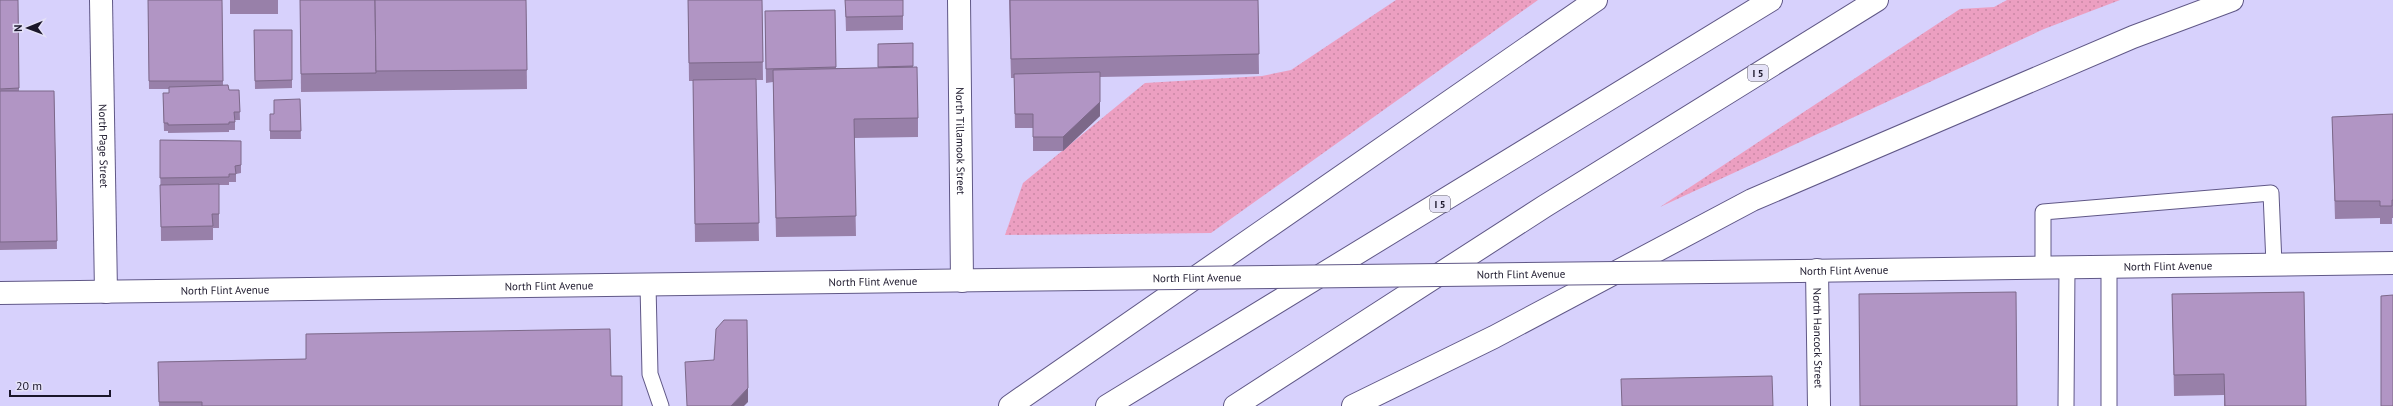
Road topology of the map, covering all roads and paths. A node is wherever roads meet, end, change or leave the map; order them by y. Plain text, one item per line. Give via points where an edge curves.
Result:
1 (101, 0) edge
2 (959, 0) edge
3 (1596, 0) edge
4 (1771, 0) edge
5 (1877, 0) edge
6 (2232, 0) edge
7 (2393, 263) edge
8 (2274, 264) junction
9 (2109, 266) junction
10 (2043, 267) junction
11 (2067, 267) junction
12 (1808, 270) junction
13 (962, 281) junction
14 (648, 285) junction
15 (106, 292) junction
16 (0, 293) edge
17 (661, 406) edge
18 (1010, 406) edge
19 (1107, 406) edge
20 (1235, 406) edge
21 (1353, 406) edge
22 (1819, 406) edge
23 (2066, 406) edge
24 (2109, 406) edge

1 - 15 main road, North Page Street
2 - 13 main road, North Tillamook Street
3 - 18 main road
4 - 19 main road, I 5
5 - 20 main road, I 5 via 1545,206
6 - 21 main road via 2133,37 1752,200 1494,337
7 - 8 main road, North Flint Avenue
8 - 9 main road, North Flint Avenue
8 - 10 lane via 2271,193 2043,212
9 - 11 main road, North Flint Avenue
9 - 24 lane
10 - 11 main road, North Flint Avenue
10 - 12 main road, North Flint Avenue
11 - 23 lane
12 - 13 main road, North Flint Avenue, bridge
12 - 22 main road, North Hancock Street
13 - 14 main road, North Flint Avenue
14 - 15 main road, North Flint Avenue
14 - 17 lane via 650,374
15 - 16 main road, North Flint Avenue

